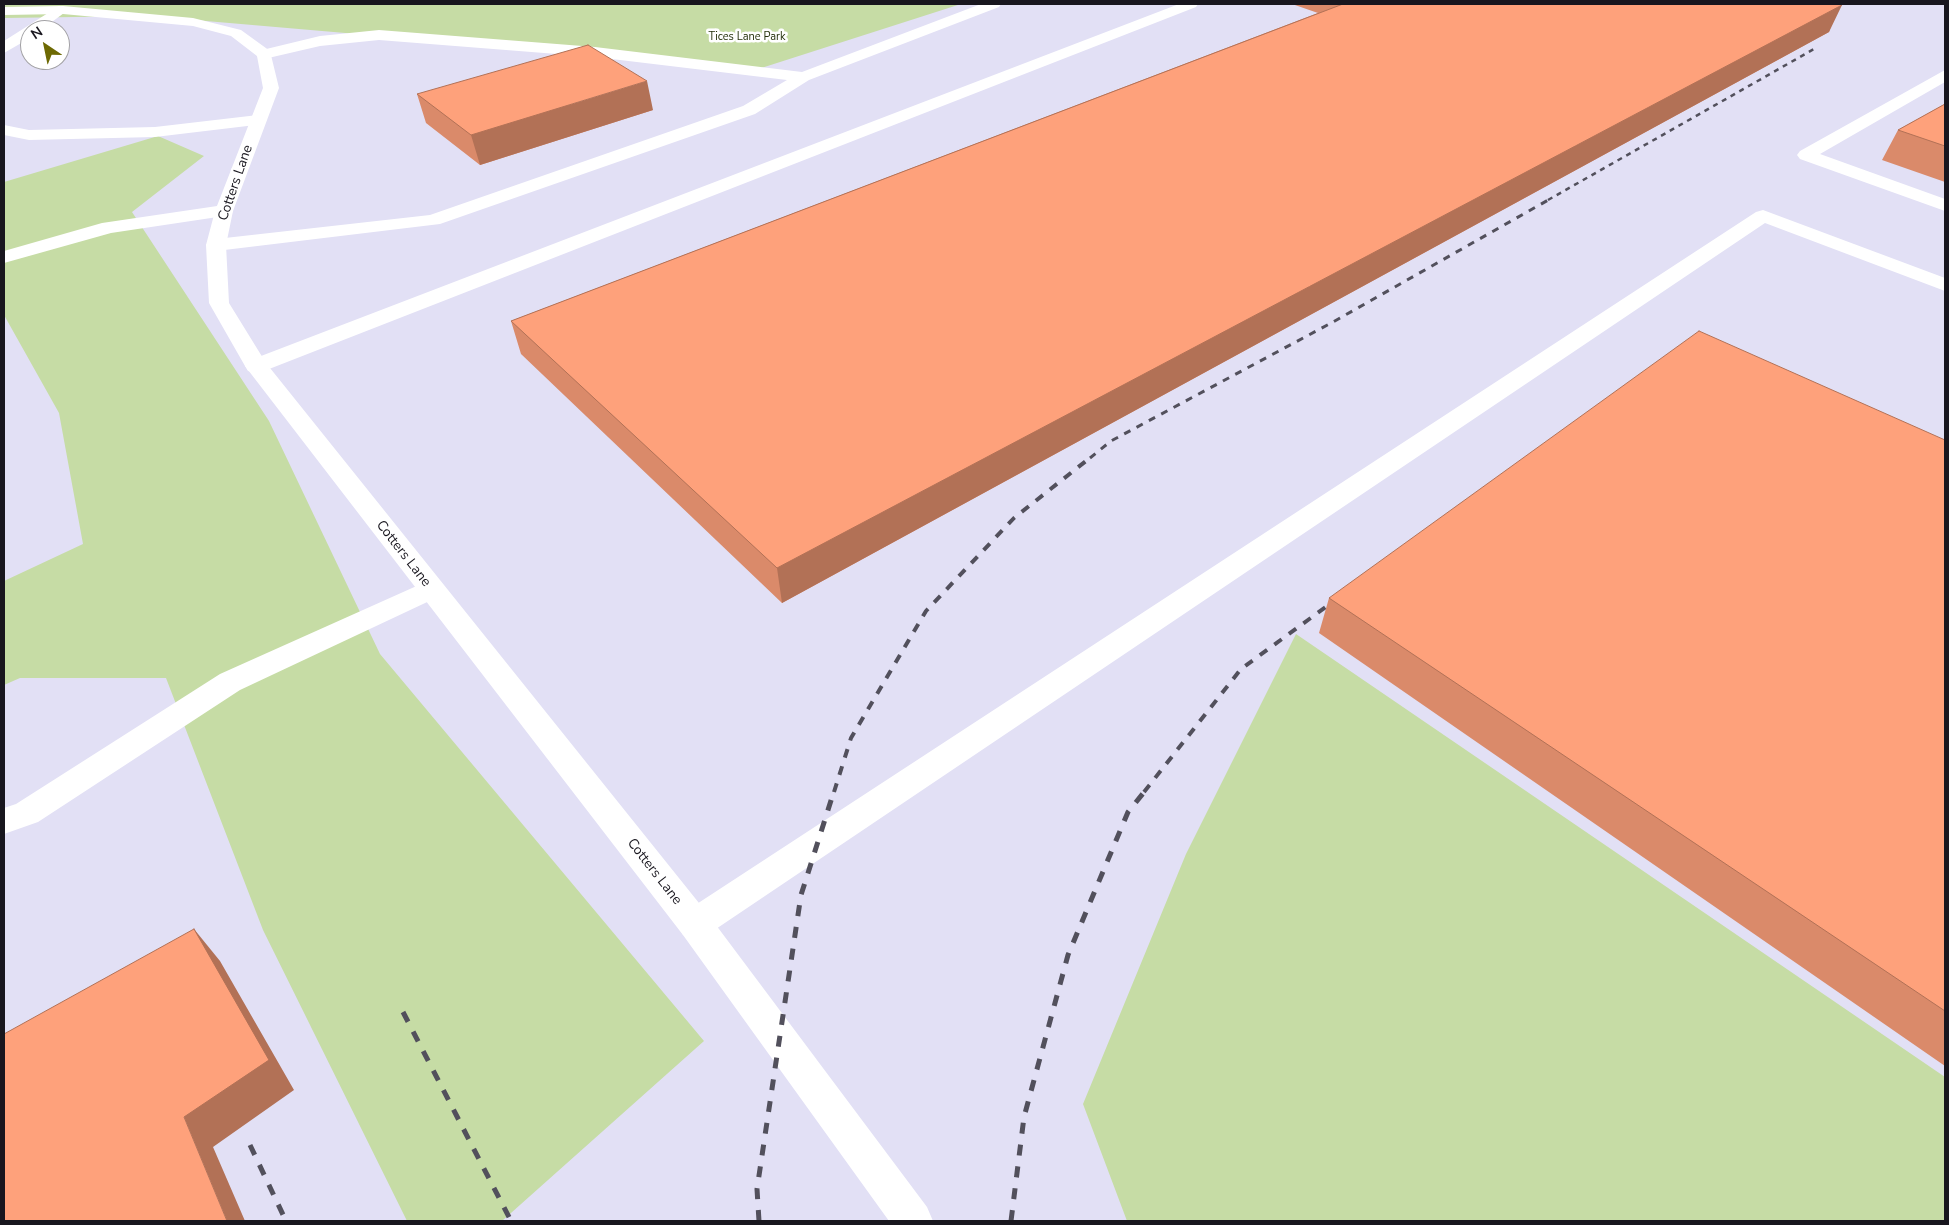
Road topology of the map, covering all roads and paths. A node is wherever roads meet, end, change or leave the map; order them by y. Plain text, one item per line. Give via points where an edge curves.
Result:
1 (994, 4) edge
2 (1191, 4) edge
3 (59, 10) junction
4 (4, 11) edge
5 (44, 20) edge
6 (20, 37) edge
7 (4, 48) edge
8 (264, 54) junction
9 (1945, 75) edge
10 (803, 78) junction
11 (258, 120) junction
12 (4, 130) edge
13 (1945, 205) edge
14 (224, 211) junction
15 (216, 245) junction
16 (4, 257) edge
17 (1945, 285) edge
18 (256, 366) junction
19 (430, 589) junction
20 (4, 821) edge
21 (695, 924) junction
22 (913, 1221) edge

1 - 10 street
2 - 18 street
3 - 4 street
3 - 5 street
3 - 8 street via 193,22 236,32
6 - 7 street
8 - 10 street via 320,41 379,35 595,52
8 - 11 street, Cotters Lane via 271,88
9 - 13 street via 1806,155
10 - 15 street via 749,110 433,220
11 - 12 street via 154,132 28,135
11 - 14 street, Cotters Lane
14 - 15 street, Cotters Lane
14 - 16 street via 109,227
15 - 18 street, Cotters Lane via 219,303
17 - 21 street via 1763,216
18 - 19 street, Cotters Lane
19 - 20 street via 230,682 27,813
19 - 21 street, Cotters Lane
21 - 22 street, Cotters Lane

